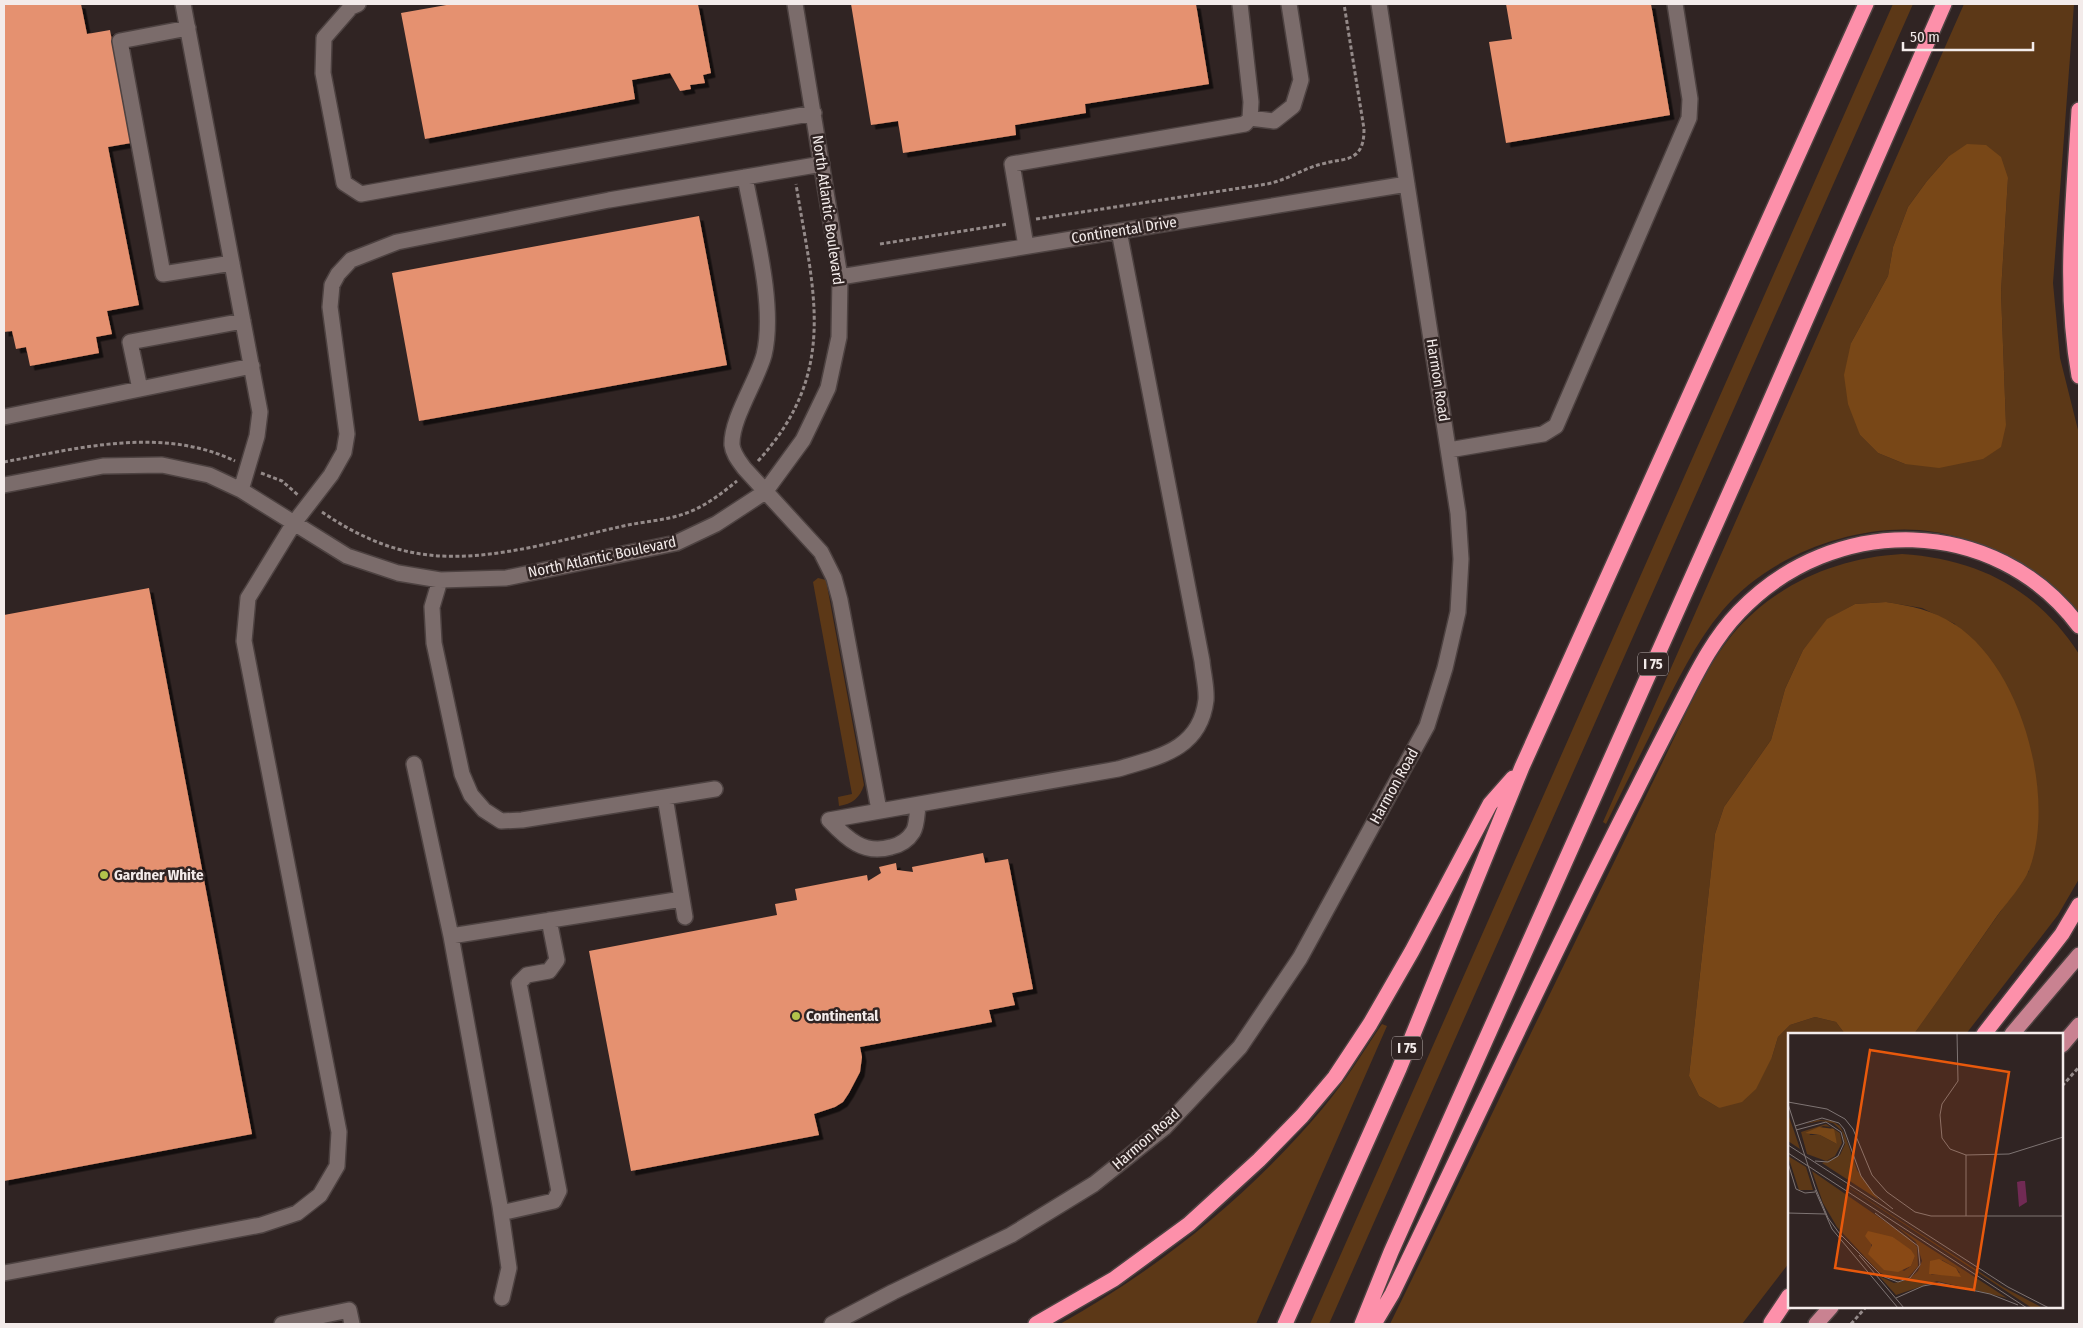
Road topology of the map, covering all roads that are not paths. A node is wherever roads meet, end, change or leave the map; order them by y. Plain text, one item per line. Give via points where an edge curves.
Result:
1 (183, 4) edge
2 (358, 4) edge
3 (795, 4) edge
4 (1240, 4) edge
5 (1289, 4) edge
6 (1379, 4) edge
7 (1676, 4) edge
8 (1866, 4) edge
9 (1944, 4) edge
10 (188, 28) junction
11 (2079, 110) edge
12 (814, 113) junction
13 (1250, 118) junction
14 (822, 164) junction
15 (745, 177) junction
16 (1407, 184) junction
17 (1119, 231) junction
18 (1026, 246) junction
19 (232, 263) junction
20 (840, 277) junction
21 (243, 321) junction
22 (252, 366) junction
23 (2079, 376) edge
24 (140, 389) junction
25 (4, 417) edge
26 (1449, 450) junction
27 (4, 485) edge
28 (241, 490) junction
29 (765, 492) junction
30 (294, 523) junction
31 (440, 580) junction
32 (2079, 626) edge
33 (414, 764) dead end
34 (1522, 768) junction
35 (715, 789) dead end
36 (665, 797) junction
37 (918, 806) junction
38 (879, 810) junction
39 (682, 899) junction
40 (2079, 905) edge
41 (685, 916) dead end
42 (550, 920) junction
43 (451, 936) junction
44 (2079, 955) edge
45 (2079, 1025) edge
46 (1985, 1033) edge
47 (2013, 1033) edge
48 (2063, 1044) edge
49 (501, 1213) junction
50 (4, 1273) edge
51 (1788, 1297) edge
52 (502, 1298) dead end
53 (1788, 1302) edge
54 (1830, 1308) edge
55 (282, 1324) edge
56 (352, 1324) edge
57 (832, 1324) edge
58 (1036, 1324) edge
59 (1285, 1324) edge
60 (1362, 1324) edge
61 (1374, 1324) edge
62 (1770, 1324) edge
63 (1816, 1324) edge

1 - 10 street
2 - 12 street via 350,7 324,38 323,73 344,184 361,194
3 - 12 street, North Atlantic Boulevard
4 - 13 street
5 - 13 street via 1301,80 1293,106 1274,121
6 - 16 street, Harmon Road
7 - 26 street via 1690,99 1689,118 1556,426 1543,434
8 - 34 highway, I 75
9 - 60 highway, I 75
10 - 19 street
10 - 19 street via 120,41 163,274
11 - 23 highway via 2070,265 2072,336
12 - 14 street, North Atlantic Boulevard
13 - 18 street via 1237,127 1012,164
14 - 15 street
14 - 20 street, North Atlantic Boulevard
15 - 29 street via 766,291 767,324 764,354 732,446 736,456
15 - 30 street via 397,242 351,260 332,286 330,306 347,434 344,452 331,475
16 - 17 street, Continental Drive
16 - 26 street, Harmon Road
17 - 18 street, Continental Drive
17 - 37 street via 1202,661 1206,699 1199,725 1181,746 1157,758 1118,769
18 - 20 street, Continental Drive
19 - 21 street
20 - 29 street, North Atlantic Boulevard via 839,337 828,388 803,440
21 - 22 street
21 - 24 street via 130,342
22 - 24 street
22 - 28 street via 260,412 258,436
24 - 25 street
26 - 57 street, Harmon Road via 1461,550 1458,612 1445,668 1426,726 1300,958 1240,1046 1164,1128 1094,1184 1011,1235
27 - 28 street, North Atlantic Boulevard via 104,466 162,465 209,476
28 - 30 street, North Atlantic Boulevard
29 - 31 street, North Atlantic Boulevard via 716,524 676,543 506,578
29 - 38 street via 821,552 834,578
30 - 31 street, North Atlantic Boulevard via 347,556 398,573
30 - 50 street via 248,598 244,641 339,1132 337,1166 320,1195 297,1213 261,1226
31 - 36 street via 432,607 434,643 462,774 471,795 484,810 501,821 522,820
32 - 61 highway via 2033,580 1968,548 1927,540 1890,540 1849,546 1816,557 1785,572 1739,612 1721,632 1699,669 1649,766 1401,1277
33 - 43 street
34 - 58 highway via 1490,804 1370,1024 1335,1077 1302,1116 1189,1224 1114,1279
34 - 59 highway, I 75 via 1399,1069
35 - 36 street
36 - 39 street
37 - 38 street
37 - 38 street via 913,832 901,845 884,850 863,849 845,838 829,820
39 - 41 street
39 - 42 street
40 - 46 highway via 2062,934
42 - 43 street
42 - 49 street via 557,960 549,971 527,974 519,983 559,1191 554,1201
43 - 49 street
44 - 47 main road
45 - 48 main road
49 - 52 street via 509,1268
51 - 62 highway
53 - 62 main road
54 - 63 main road
55 - 56 street via 349,1310

